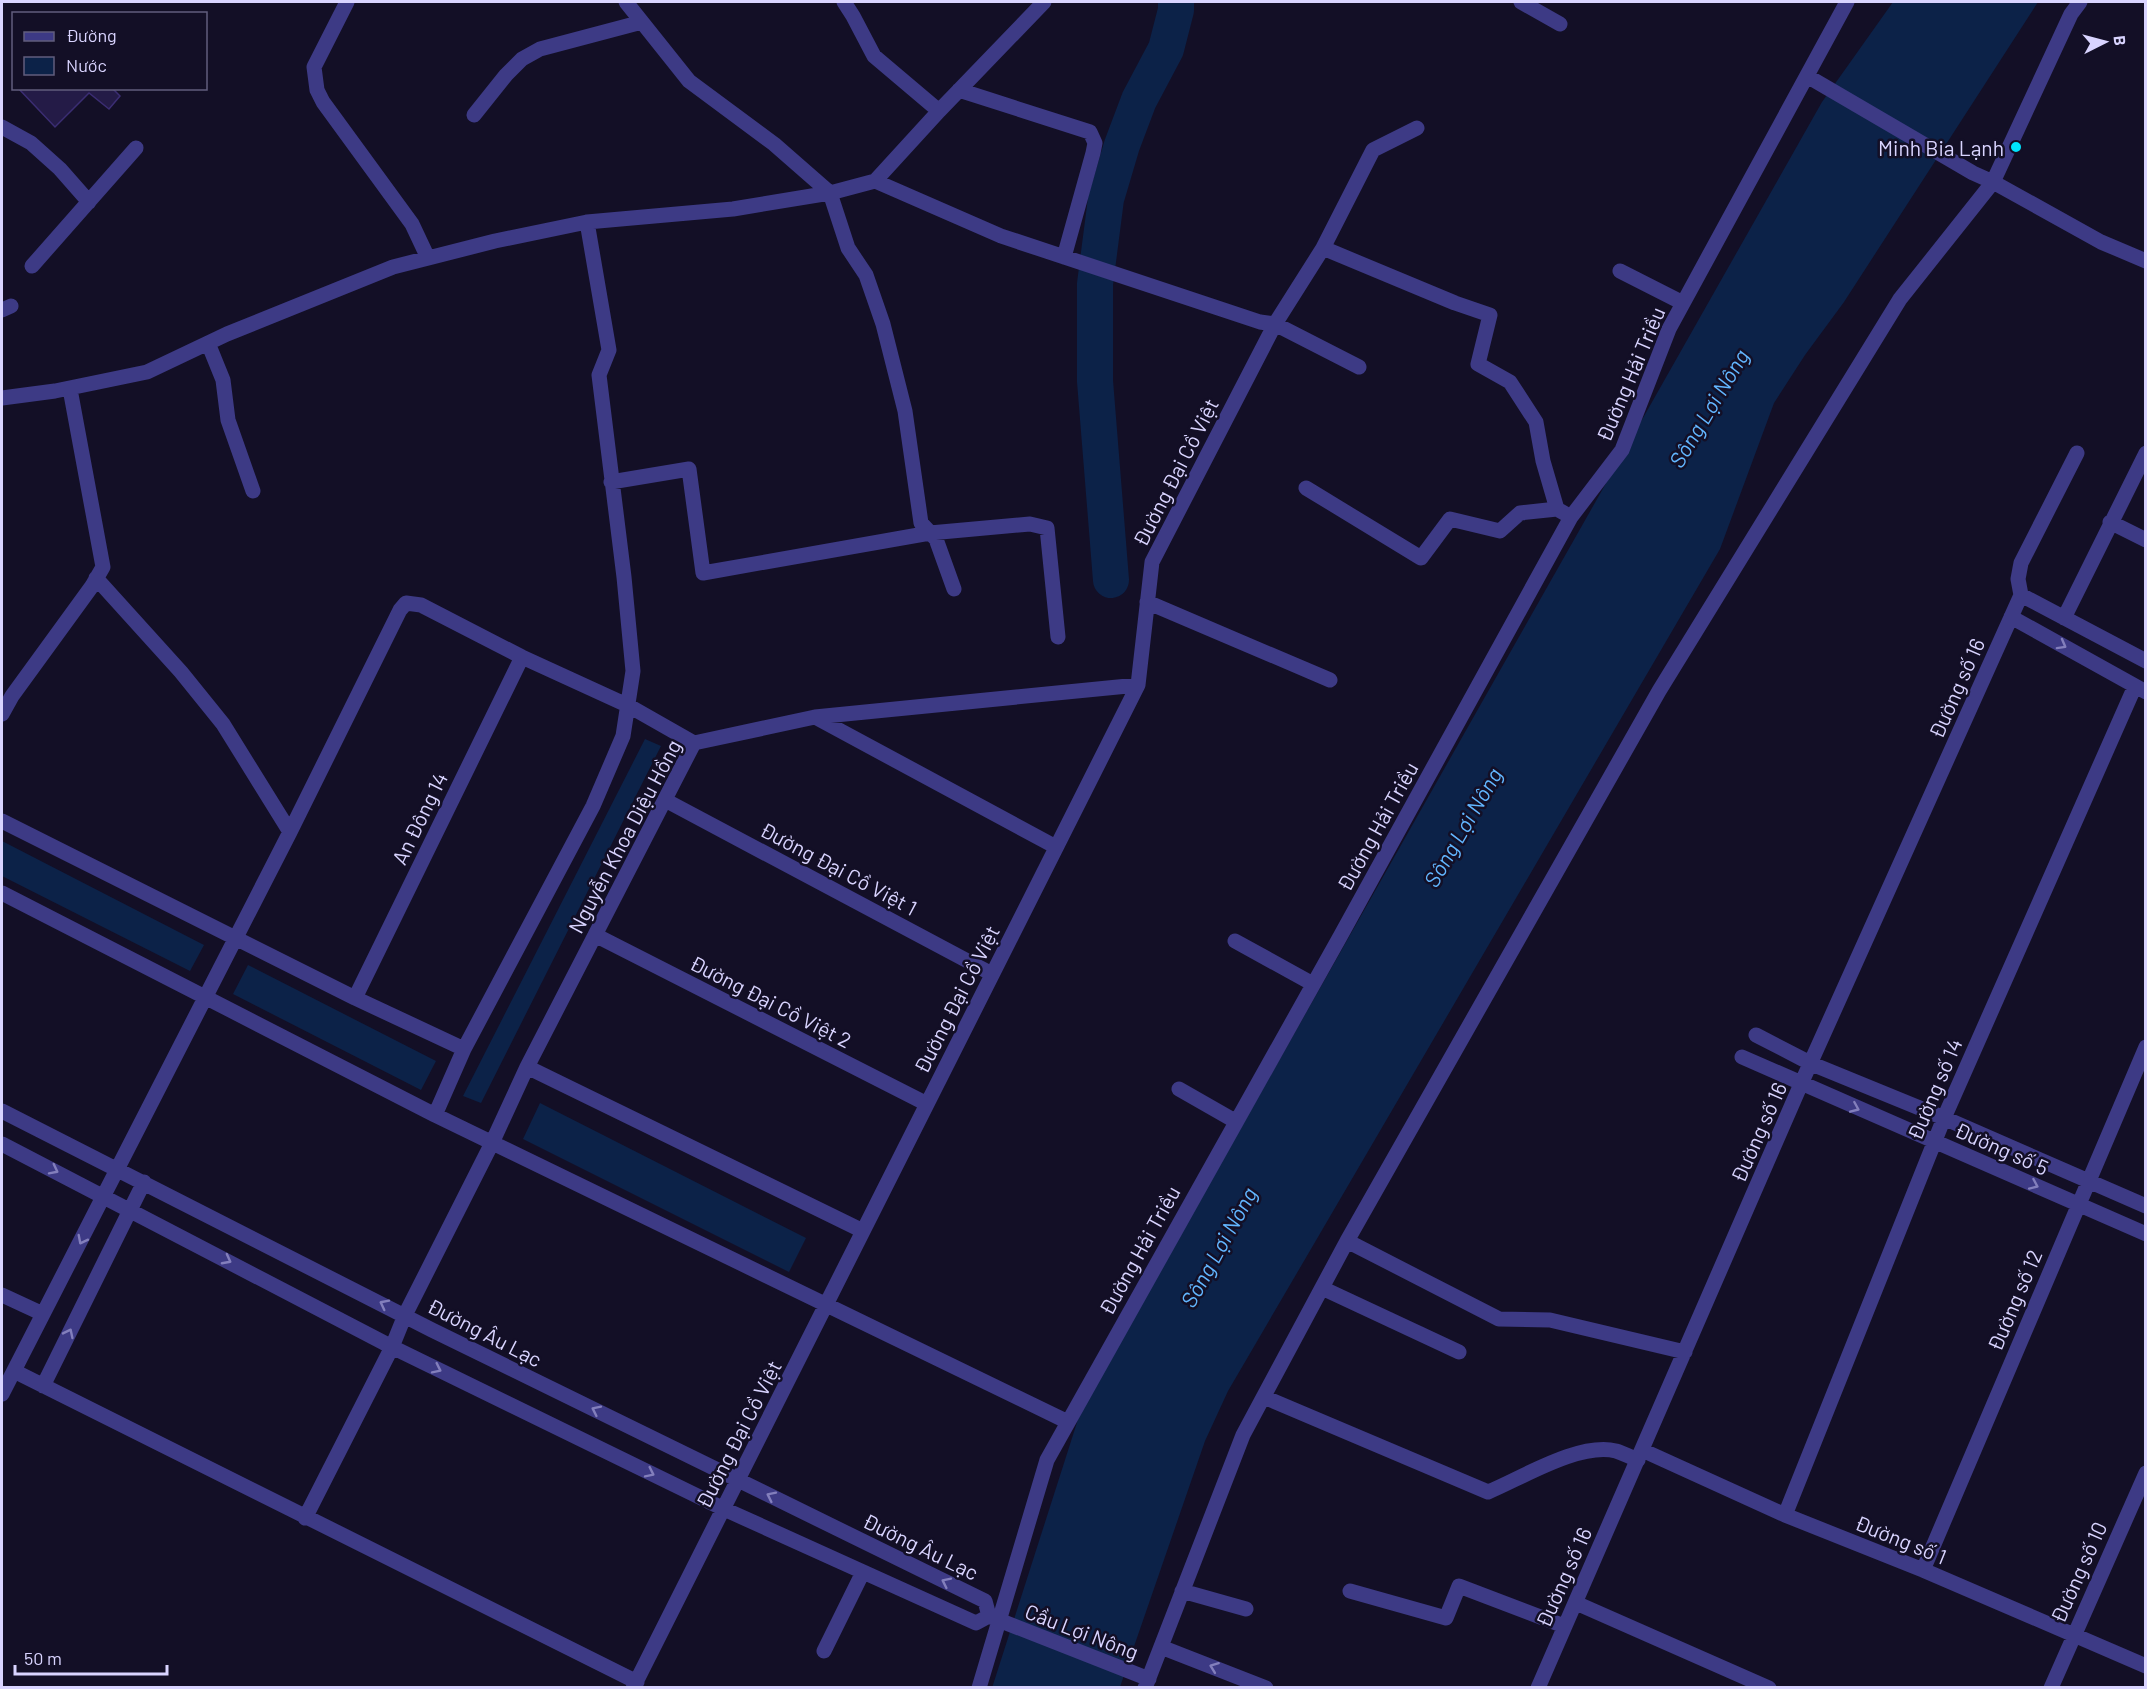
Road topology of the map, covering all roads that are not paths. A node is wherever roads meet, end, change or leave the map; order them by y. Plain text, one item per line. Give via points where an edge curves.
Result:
1 (347, 2) edge
2 (626, 2) edge
3 (844, 2) edge
4 (1044, 2) edge
5 (1521, 2) edge
6 (1847, 2) edge
7 (2080, 2) edge
8 (642, 22) junction
9 (1560, 24) dead end
10 (1807, 76) junction
11 (958, 90) junction
12 (939, 111) junction
13 (474, 115) dead end
14 (2, 127) edge
15 (1417, 128) dead end
16 (136, 148) dead end
17 (875, 182) junction
18 (1993, 182) junction
19 (830, 193) junction
20 (89, 202) junction
21 (587, 222) junction
22 (1323, 248) junction
23 (428, 258) junction
24 (1071, 259) junction
25 (2145, 261) edge
26 (32, 266) dead end
27 (1620, 271) dead end
28 (1683, 303) junction
29 (1275, 324) junction
30 (208, 343) junction
31 (1359, 367) dead end
32 (70, 389) junction
33 (2, 398) edge
34 (2077, 453) dead end
35 (2145, 453) edge
36 (611, 482) junction
37 (1306, 488) dead end
38 (253, 491) dead end
39 (1557, 509) junction
40 (1571, 517) junction
41 (2110, 522) junction
42 (930, 533) junction
43 (2145, 540) edge
44 (96, 578) junction
45 (954, 590) dead end
46 (2021, 595) junction
47 (1147, 603) junction
48 (2011, 617) junction
49 (2064, 618) junction
50 (1058, 638) dead end
51 (522, 657) junction
52 (2145, 661) edge
53 (1330, 680) dead end
54 (1138, 685) junction
55 (2140, 689) edge
56 (7, 694) edge
57 (629, 706) junction
58 (2, 714) edge
59 (815, 717) junction
60 (694, 743) junction
61 (665, 800) junction
62 (2, 820) edge
63 (290, 832) junction
64 (1056, 847) junction
65 (2, 892) edge
66 (595, 935) junction
67 (235, 939) junction
68 (1235, 941) dead end
69 (992, 974) junction
70 (1312, 984) junction
71 (205, 997) junction
72 (354, 998) junction
73 (1756, 1035) dead end
74 (2145, 1047) edge
75 (464, 1049) junction
76 (1742, 1057) dead end
77 (1812, 1064) junction
78 (527, 1067) junction
79 (1801, 1084) junction
80 (1179, 1089) dead end
81 (927, 1104) junction
82 (2, 1111) edge
83 (435, 1115) junction
84 (1944, 1118) junction
85 (1236, 1121) junction
86 (1934, 1142) junction
87 (492, 1143) junction
88 (2, 1144) edge
89 (118, 1169) junction
90 (2087, 1181) junction
91 (144, 1182) junction
92 (104, 1196) junction
93 (2077, 1204) junction
94 (2145, 1206) edge
95 (130, 1209) junction
96 (863, 1231) junction
97 (2145, 1234) edge
98 (1347, 1241) junction
99 (1322, 1287) junction
100 (2, 1295) edge
101 (826, 1306) junction
102 (43, 1314) junction
103 (405, 1315) junction
104 (392, 1347) junction
105 (1459, 1352) dead end
106 (1685, 1352) junction
107 (14, 1371) junction
108 (43, 1386) junction
109 (2, 1395) edge
110 (1263, 1397) junction
111 (1068, 1422) junction
112 (1640, 1455) junction
113 (739, 1480) junction
114 (2144, 1483) edge
115 (724, 1509) junction
116 (1785, 1515) junction
117 (305, 1518) junction
118 (1923, 1570) junction
119 (863, 1572) junction
120 (1182, 1591) junction
121 (1350, 1591) dead end
122 (1576, 1603) junction
123 (1246, 1609) dead end
124 (994, 1619) junction
125 (1564, 1626) junction
126 (2072, 1636) junction
127 (1161, 1647) junction
128 (824, 1651) dead end
129 (2145, 1666) edge
130 (1147, 1683) edge
131 (635, 1686) edge
132 (979, 1688) edge
133 (1266, 1688) edge
134 (1538, 1688) edge
135 (1769, 1688) edge
136 (2051, 1688) edge

1 - 23 street via 314,67 317,90 412,224
2 - 8 street
3 - 12 street via 874,56
4 - 11 street
5 - 9 street
6 - 10 street, Đường Hải Triều
7 - 18 street
8 - 13 street via 540,49 522,59
8 - 19 street via 689,81 774,144
10 - 18 street
10 - 28 street, Đường Hải Triều
11 - 12 street
11 - 24 street via 1090,132 1094,153
12 - 17 street
14 - 20 street via 31,143
15 - 22 street, Đường Đại Cồ Việt via 1373,150
16 - 20 street
17 - 19 street
17 - 24 street via 1001,236
18 - 25 street via 2101,242
18 - 98 street via 1900,299 1659,691
19 - 21 street via 733,209
19 - 42 street via 848,248 866,275 883,324 905,411 921,523
20 - 26 street
21 - 23 street
21 - 36 street via 609,350 599,375
22 - 29 street, Đường Đại Cồ Việt
22 - 39 street via 1490,315 1478,364 1510,381 1536,422
23 - 30 street via 393,267
24 - 29 street
27 - 28 street
28 - 40 street, Đường Hải Triều via 1622,450
29 - 31 street
29 - 47 street, Đường Đại Cồ Việt via 1152,562
30 - 32 street via 147,372
30 - 38 street via 224,380 228,420
32 - 33 street
32 - 44 street via 103,567
34 - 46 street via 2021,563
35 - 41 street
36 - 42 street via 689,469 703,573
36 - 57 street via 633,671
37 - 39 street via 1420,558 1450,519 1500,531 1520,513
39 - 40 street
40 - 70 street, Đường Hải Triều
41 - 43 street
41 - 49 street
42 - 45 street via 936,539
42 - 50 street via 1030,524 1047,528
44 - 56 street
44 - 63 street via 223,724
46 - 48 street, Đường số 16
46 - 49 street
47 - 53 street
47 - 54 street, Đường Đại Cồ Việt
48 -> 55 street
48 - 77 street, Đường số 16
49 - 52 street
51 - 57 street
51 - 63 street via 421,605 406,603
51 - 72 street, An Đông 14
54 - 59 street, Nguyễn Khoa Diệu Hồng
54 - 64 street, Đường Đại Cồ Việt
55 - 84 street, Đường số 14
56 - 58 street
57 - 60 street
57 - 75 street via 623,736 593,806
59 - 60 street, Nguyễn Khoa Diệu Hồng
59 - 64 street
60 - 61 street, Nguyễn Khoa Diệu Hồng
61 - 66 street, Nguyễn Khoa Diệu Hồng
61 - 69 street, Đường Đại Cồ Việt 1
62 - 67 street
63 - 67 street
64 - 69 street, Đường Đại Cồ Việt
65 - 71 street
66 - 78 street, Nguyễn Khoa Diệu Hồng
66 - 81 street, Đường Đại Cồ Việt 2
67 - 71 street
67 - 72 street
68 - 70 street
69 - 81 street, Đường Đại Cồ Việt
70 - 85 street, Đường Hải Triều
71 - 83 street
71 - 89 street
72 - 75 street
73 - 77 street, Đường số 5
74 - 90 street, Đường số 12
75 - 83 street
76 - 79 street, Đường số 5
77 - 79 street, Đường số 16
77 - 84 street, Đường số 5
78 - 87 street, Nguyễn Khoa Diệu Hồng
78 - 96 street
79 -> 86 street, Đường số 5
79 - 106 street, Đường số 16
80 - 85 street
81 - 96 street, Đường Đại Cồ Việt
82 - 89 street, Đường Âu Lạc
83 - 87 street
84 - 86 street, Đường số 14
84 - 90 street, Đường số 5
85 - 111 street, Đường Hải Triều
86 -> 93 street, Đường số 5
86 - 116 street, Đường số 14
87 - 101 street
87 - 103 street, Nguyễn Khoa Diệu Hồng
88 -> 92 street
89 - 91 street, Đường Âu Lạc
89 - 92 street
90 - 93 street, Đường số 12
90 - 94 street, Đường số 5
91 - 95 street
103 -> 91 street, Đường Âu Lạc
92 - 95 street
92 -> 102 street
93 - 97 street, Đường số 5
93 - 118 street, Đường số 12
95 -> 104 street
108 -> 95 street
96 - 101 street, Đường Đại Cồ Việt
98 - 99 street
98 - 106 street via 1499,1318 1550,1320
99 - 105 street
99 - 110 street
100 - 102 street
101 - 111 street
101 - 113 street, Đường Đại Cồ Việt
102 - 107 street
103 - 104 street, Nguyễn Khoa Diệu Hồng
113 -> 103 street, Đường Âu Lạc
104 -> 115 street
104 - 117 street, Nguyễn Khoa Diệu Hồng
106 - 112 street, Đường số 16
107 - 108 street
107 - 109 street
108 - 117 street
110 - 112 street, Đường số 1 via 1488,1491 1557,1459 1591,1451
110 - 120 street via 1243,1435
111 - 124 street, Đường Hải Triều via 1047,1460
112 - 116 street, Đường số 1
112 - 122 street, Đường số 16
113 - 115 street, Đường Đại Cồ Việt
124 -> 113 street, Đường Âu Lạc via 985,1601
114 - 126 street, Đường số 10
115 - 119 street
115 - 131 street, Đường Đại Cồ Việt
116 - 118 street, Đường số 1
117 - 131 street
118 - 126 street, Đường số 1
119 - 124 street via 976,1623
119 - 128 street
120 - 123 street
120 - 127 street
121 - 125 street via 1446,1618 1459,1586
122 - 125 street, Đường số 16
122 - 135 street
124 - 130 street, Cầu Lợi Nông via 1127,1671
124 - 132 street, Đường Hải Triều
125 - 134 street, Đường số 16
126 - 129 street, Đường số 1
126 - 136 street, Đường số 10
127 - 130 street
133 -> 127 street

